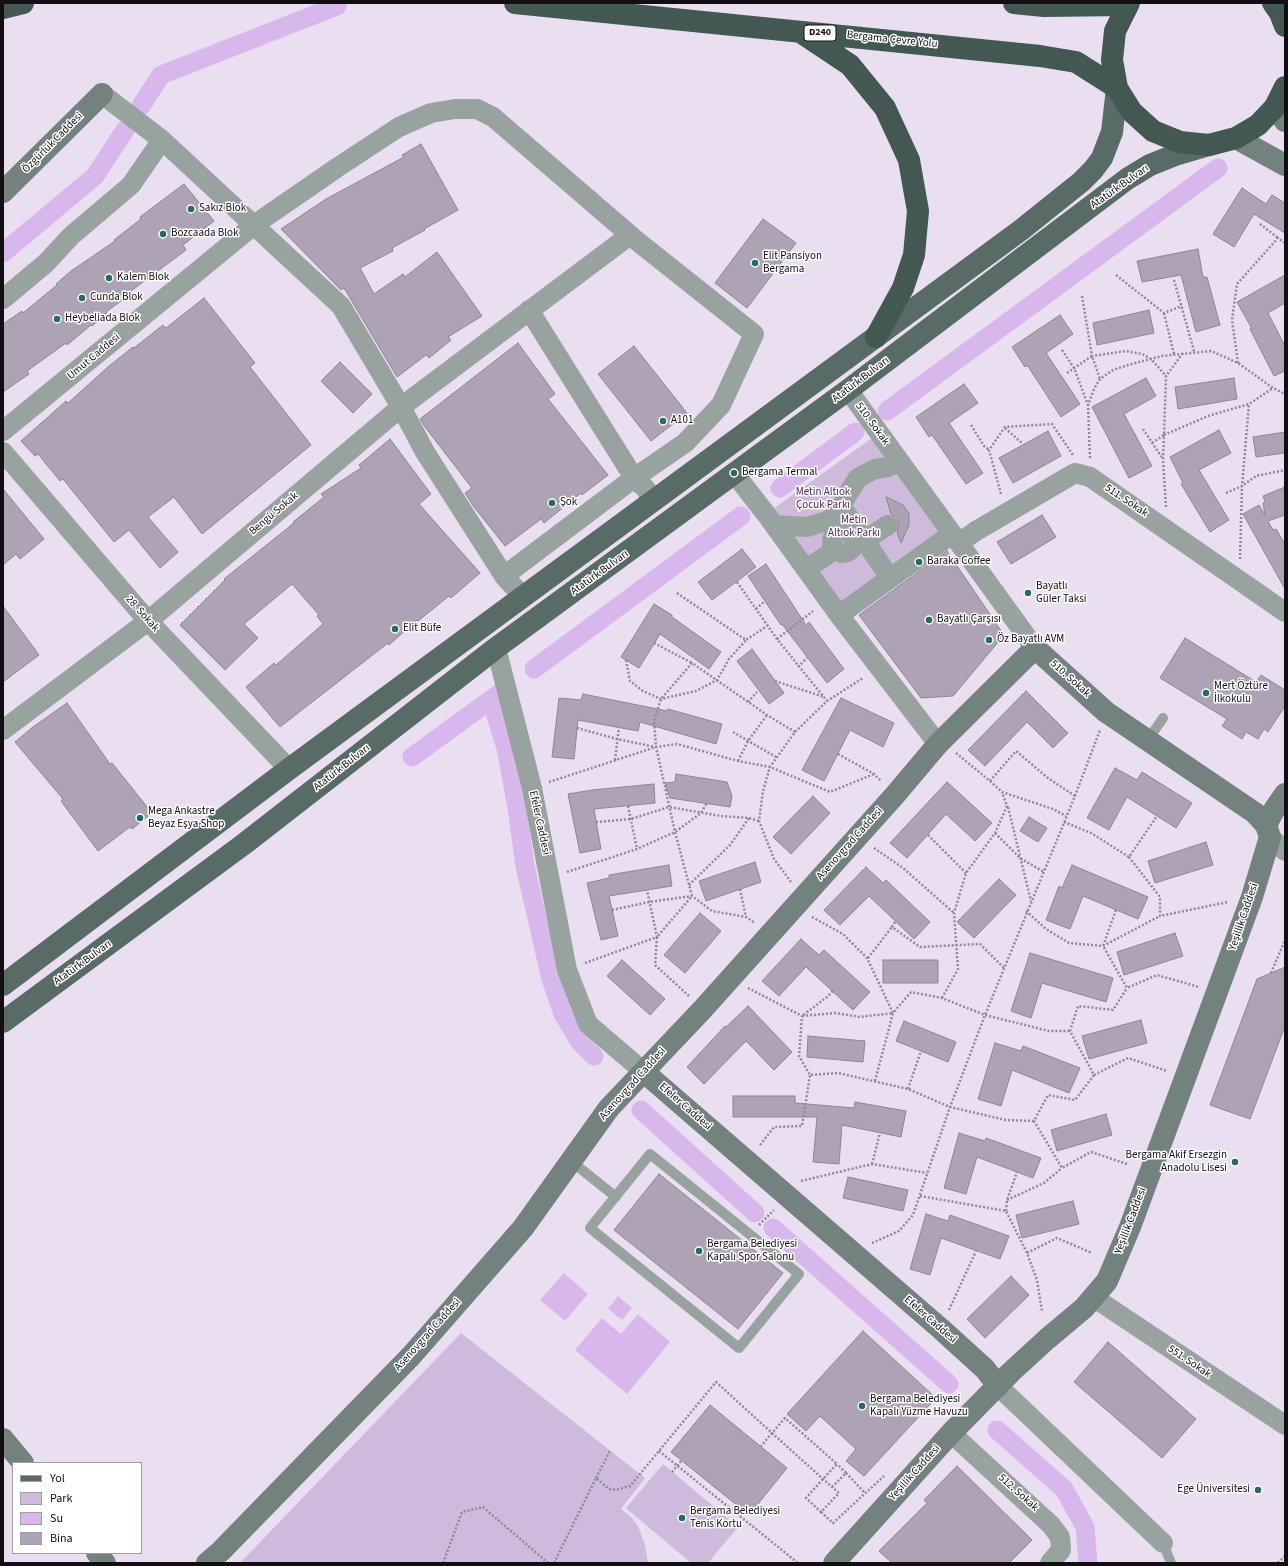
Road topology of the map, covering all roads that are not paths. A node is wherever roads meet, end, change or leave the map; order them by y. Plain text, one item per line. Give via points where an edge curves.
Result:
1 (23, 3) edge
2 (515, 3) edge
3 (1014, 3) edge
4 (1273, 3) edge
5 (1128, 4) edge
6 (3, 8) edge
7 (1285, 26) edge
8 (799, 31) junction
9 (1285, 87) edge
10 (1118, 88) junction
11 (102, 94) joint
12 (1280, 114) edge
13 (1236, 138) junction
14 (162, 140) junction
15 (1209, 145) junction
16 (1285, 164) edge
17 (3, 192) edge
18 (254, 224) junction
19 (630, 235) junction
20 (3, 300) edge
21 (529, 310) junction
22 (876, 337) junction
23 (848, 390) junction
24 (401, 407) junction
25 (3, 432) edge
26 (3, 452) edge
27 (893, 464) junction
28 (734, 473) junction
29 (634, 478) junction
30 (654, 500) junction
31 (774, 525) junction
32 (888, 525) dead end
33 (849, 532) junction
34 (951, 540) junction
35 (806, 569) junction
36 (504, 576) junction
37 (890, 578) junction
38 (522, 597) junction
39 (1285, 612) edge
40 (839, 615) junction
41 (148, 621) junction
42 (496, 648) junction
43 (1035, 648) junction
44 (1163, 718) dead end
45 (3, 730) edge
46 (1148, 740) junction
47 (938, 744) junction
48 (289, 770) junction
49 (1285, 794) edge
50 (1274, 838) edge
51 (3, 985) edge
52 (3, 1022) edge
53 (644, 1072) junction
54 (571, 1161) junction
55 (616, 1197) junction
56 (1093, 1297) junction
57 (998, 1386) junction
58 (1285, 1426) edge
59 (951, 1433) junction
60 (3, 1439) edge
61 (22, 1462) edge
62 (1163, 1543) joint
63 (98, 1554) edge
64 (105, 1563) edge
65 (207, 1563) edge
66 (834, 1563) edge
67 (1050, 1563) edge
68 (1171, 1563) edge

1 - 6 highway
2 - 8 highway, Bergama Çevre Yolu / D240
3 - 5 highway via 1044,6
4 - 7 highway
5 - 10 highway, Atatürk Bulvarı via 1115,31 1112,60
8 - 10 highway, Bergama Çevre Yolu / D240 via 1076,62
8 - 22 highway via 850,65 885,108 909,160 918,211 914,255 903,288
9 - 12 highway, Atatürk Bulvarı
10 - 15 highway, Atatürk Bulvarı via 1132,112 1154,131 1180,142
10 - 22 main road, Atatürk Bulvarı via 1112,132 1102,158 1093,170 1021,230
11 - 14 street
11 - 17 main road, Özgürlük Caddesi
12 - 13 highway, Atatürk Bulvarı
13 - 15 highway, Atatürk Bulvarı
13 - 16 main road
14 - 18 street
14 - 20 street via 131,185 70,236 46,263
15 - 23 main road, Atatürk Bulvarı via 1150,165 1127,179
18 - 19 street, Umut Caddesi via 399,127 431,113 477,109 493,118
18 - 24 street via 341,306
18 - 25 street, Umut Caddesi
19 - 21 street, Bengü Sokak
19 - 29 street, Umut Caddesi via 754,334 721,405 685,442
21 - 24 street, Bengü Sokak
21 - 29 street
22 - 30 main road, Atatürk Bulvarı
23 - 27 street, 510. Sokak
23 - 28 main road, Atatürk Bulvarı
24 - 36 street via 425,452
24 - 41 street, Bengü Sokak
26 - 41 street, 28. Sokak
27 - 33 street via 875,469 858,478 838,514
27 - 34 street, 510. Sokak
28 - 31 street
28 - 42 main road, Atatürk Bulvarı
29 - 30 street
29 - 36 street
30 - 38 main road, Atatürk Bulvarı
31 - 33 street
31 - 35 street
32 - 33 street
33 - 35 street
33 - 37 street
34 - 37 street
34 - 39 street, 511. Sokak via 1006,514 1082,467 1090,476
34 - 43 street, 510. Sokak
35 - 40 street
36 - 38 street
37 - 40 street
38 - 48 main road, Atatürk Bulvarı
40 - 47 street
41 - 45 street, Bengü Sokak
41 - 48 street, 28. Sokak
42 - 52 main road, Atatürk Bulvarı via 244,844
42 - 53 street, Efeler Caddesi via 532,788 567,970 588,1024
43 - 46 main road, 510. Sokak via 1106,712
43 - 47 main road, Asenovgrad Caddesi
44 - 46 lane
46 - 50 main road, 510. Sokak via 1255,813
47 - 53 main road, Asenovgrad Caddesi via 890,801
48 - 51 main road, Atatürk Bulvarı
49 - 50 main road, Yeşillik Caddesi via 1274,810
50 - 56 main road, Yeşillik Caddesi via 1119,1254 1107,1281
53 - 54 main road, Asenovgrad Caddesi via 609,1108
53 - 57 main road, Efeler Caddesi via 985,1369
54 - 55 lane
54 - 65 main road, Asenovgrad Caddesi via 523,1228 410,1356 221,1552
55 - 55 lane via 590,1228 739,1348 799,1274 650,1154
56 - 57 main road, Yeşillik Caddesi
56 - 58 street, 551. Sokak
57 - 59 main road, Yeşillik Caddesi
57 - 62 street
59 - 66 main road, Yeşillik Caddesi
59 - 67 street, 512. Sokak via 1051,1525 1060,1537 1061,1550
60 - 61 main road
62 - 68 lane
63 - 64 main road

